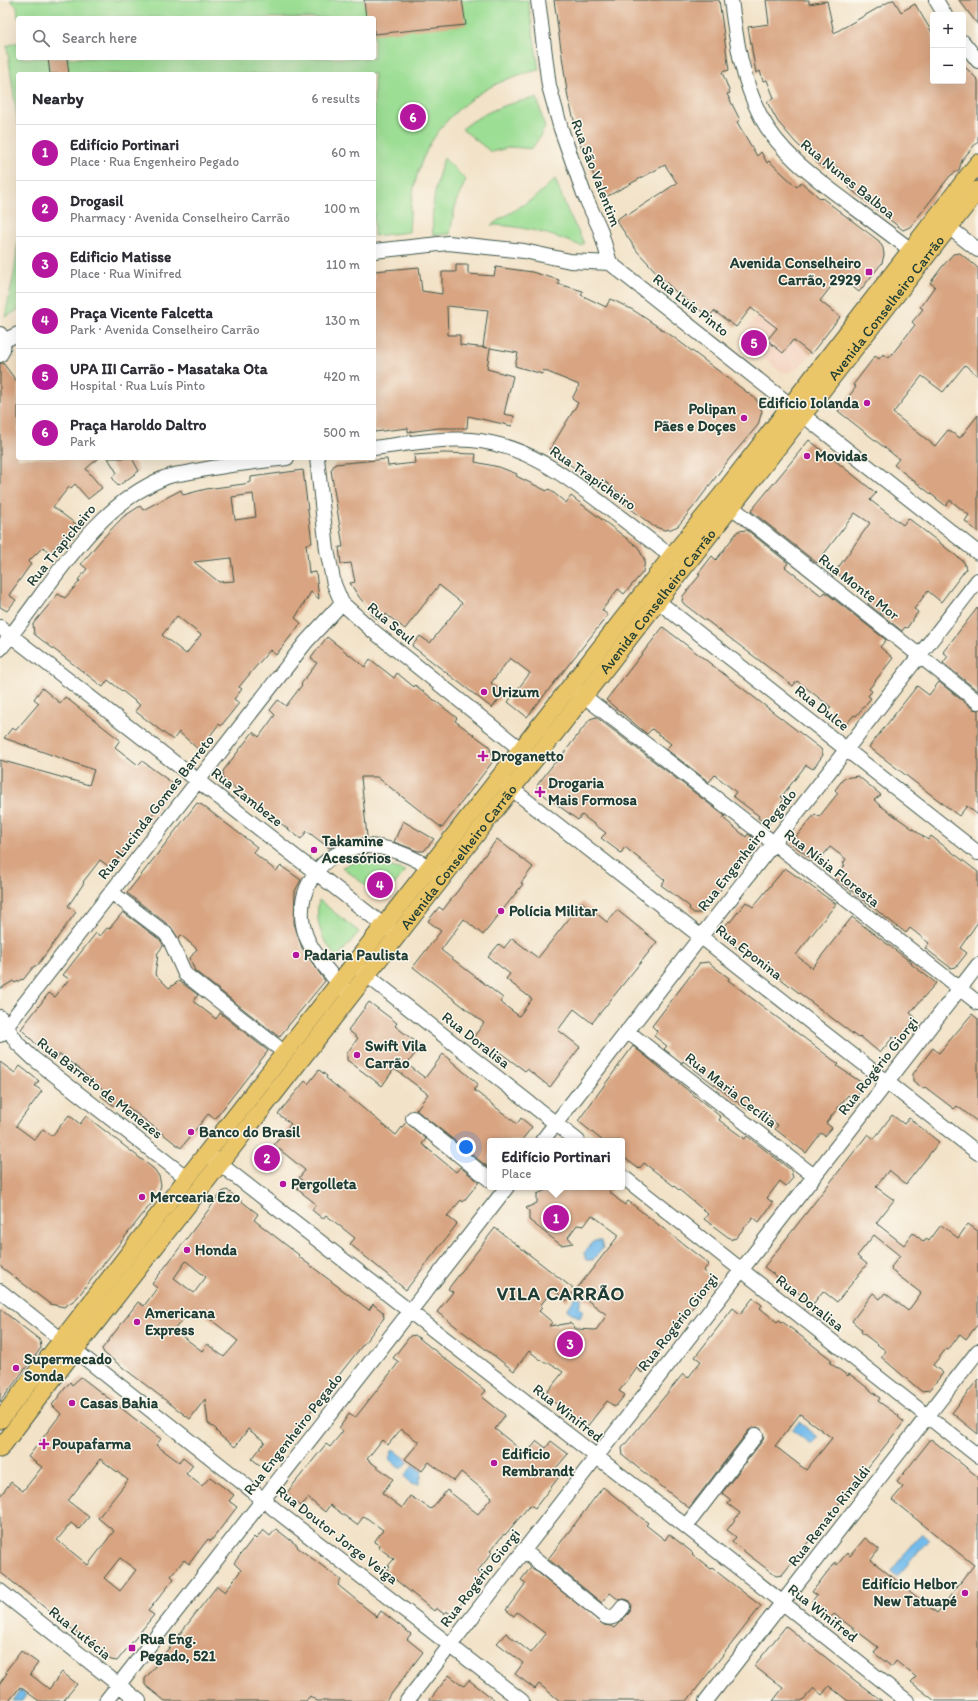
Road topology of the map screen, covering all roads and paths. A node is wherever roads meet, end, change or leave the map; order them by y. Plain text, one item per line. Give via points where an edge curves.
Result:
1 (538, 0) edge
2 (731, 0) edge
3 (936, 0) edge
4 (943, 12) edge
5 (966, 46) edge
6 (978, 61) edge
7 (978, 163) edge
8 (978, 190) edge
9 (943, 222) junction
10 (978, 250) edge
11 (376, 251) edge
12 (917, 254) junction
13 (610, 263) junction
14 (16, 334) edge
15 (2, 338) edge
16 (0, 355) edge
17 (796, 410) junction
18 (376, 448) edge
19 (272, 460) edge
20 (317, 460) edge
21 (726, 502) junction
22 (978, 553) edge
23 (671, 556) junction
24 (685, 567) junction
25 (978, 580) edge
26 (644, 591) junction
27 (658, 601) junction
28 (342, 603) junction
29 (0, 627) edge
30 (11, 636) junction
31 (0, 649) edge
32 (919, 656) junction
33 (578, 691) junction
34 (978, 702) edge
35 (846, 749) junction
36 (528, 755) junction
37 (198, 781) junction
38 (505, 784) junction
39 (773, 843) junction
40 (978, 853) edge
41 (317, 872) junction
42 (437, 872) junction
43 (111, 892) junction
44 (384, 926) junction
45 (397, 936) junction
46 (701, 936) junction
47 (978, 965) edge
48 (360, 970) junction
49 (960, 988) junction
50 (345, 990) junction
51 (978, 1003) edge
52 (2, 1026) edge
53 (627, 1031) junction
54 (285, 1053) junction
55 (887, 1082) junction
56 (413, 1118) dead end
57 (556, 1124) junction
58 (544, 1138) edge
59 (574, 1138) edge
60 (978, 1153) edge
61 (206, 1154) junction
62 (220, 1164) junction
63 (814, 1176) junction
64 (187, 1178) junction
65 (487, 1178) edge
66 (625, 1178) edge
67 (502, 1190) edge
68 (741, 1270) junction
69 (0, 1291) edge
70 (410, 1312) junction
71 (61, 1340) junction
72 (74, 1351) junction
73 (978, 1351) edge
74 (927, 1417) junction
75 (0, 1420) edge
76 (756, 1435) dead end
77 (0, 1449) edge
78 (596, 1456) junction
79 (978, 1456) edge
80 (263, 1500) junction
81 (686, 1526) junction
82 (523, 1550) junction
83 (0, 1591) edge
84 (782, 1603) junction
85 (623, 1607) dead end
86 (450, 1645) junction
87 (119, 1685) junction
88 (106, 1701) edge
89 (139, 1701) edge
90 (407, 1701) edge
91 (522, 1701) edge
92 (706, 1701) edge
93 (907, 1701) edge

1 - 13 street, Rua São Valentim via 549,86 561,129 584,194 600,229
2 - 12 street, Rua Nunes Balboa via 736,43 745,78 761,117 780,145 799,165
3 - 4 street
5 - 6 street
7 - 9 main road, Avenida Conselheiro Carrão
8 - 9 main road, Avenida Conselheiro Carrão
9 - 10 street
9 - 12 main road, Avenida Conselheiro Carrão
11 - 13 street via 448,243 524,251 570,261
12 - 17 main road, Avenida Conselheiro Carrão
13 - 17 street, Rua Luís Pinto
14 - 15 street
15 - 16 street via 4,347
17 - 21 main road, Avenida Conselheiro Carrão
17 - 22 street, Rua Luís Pinto
18 - 23 street, Rua Trapicheiro via 472,440 524,453 568,477
19 - 30 street, Rua Trapicheiro via 165,477 136,493 109,512 85,539
20 - 28 street, Rua Seul via 327,550 334,584
21 - 23 main road, Avenida Conselheiro Carrão
21 - 24 main road, Avenida Conselheiro Carrão
21 - 32 street, Rua Monte Mor
23 - 24 street, Rua Trapicheiro
23 - 26 main road, Avenida Conselheiro Carrão
24 - 27 main road, Avenida Conselheiro Carrão
25 - 32 street, Rua Engenheiro Pegado
26 - 27 street, Rua Dulce
26 - 33 main road, Avenida Conselheiro Carrão
27 - 33 main road, Avenida Conselheiro Carrão
27 - 35 street, Rua Dulce
28 - 36 street, Rua Seul via 373,631
28 - 37 street, Rua Lucinda Gomes Barreto via 306,642
29 - 30 street, Rua Zambeze
30 - 31 street, Rua Trapicheiro
30 - 37 street, Rua Zambeze
32 - 34 street, Rua Monte Mor
32 - 35 street, Rua Engenheiro Pegado
33 - 36 main road, Avenida Conselheiro Carrão
33 - 39 street, Rua Nísia Floresta
35 - 39 street, Rua Engenheiro Pegado
35 - 40 street, Rua Dulce
36 - 38 main road, Avenida Conselheiro Carrão
37 - 41 street, Rua Zambeze
37 - 43 street, Rua Lucinda Gomes Barreto
38 - 42 main road, Avenida Conselheiro Carrão
38 - 46 street, Rua Eponina
39 - 46 street, Rua Engenheiro Pegado
39 - 49 street, Rua Nísia Floresta
41 - 42 street via 331,856 357,847 381,848 399,853
41 - 44 street, Rua Zambeze
41 - 50 street via 303,898 306,936 315,952
42 - 44 main road, Avenida Conselheiro Carrão
42 - 45 main road, Avenida Conselheiro Carrão
43 - 52 street, Rua Lucinda Gomes Barreto
43 - 54 street via 166,934 185,974
44 - 45 street, Rua Zambeze
44 - 48 main road, Avenida Conselheiro Carrão
45 - 48 main road, Avenida Conselheiro Carrão
46 - 53 street, Rua Engenheiro Pegado
46 - 55 street, Rua Eponina
47 - 49 street, Rua Rogério Giorgi
48 - 50 main road, Avenida Conselheiro Carrão
48 - 57 street, Rua Doralisa
49 - 51 street, Rua Nísia Floresta
49 - 55 street, Rua Rogério Giorgi
50 - 54 main road, Avenida Conselheiro Carrão
50 - 62 main road, Avenida Conselheiro Carrão
52 - 64 street, Rua Barreto de Menezes via 34,1059
53 - 57 street, Rua Engenheiro Pegado
53 - 63 street, Rua Maria Cecília
54 - 61 main road, Avenida Conselheiro Carrão
55 - 60 street, Rua Eponina
55 - 63 street, Rua Rogério Giorgi
56 - 65 street
57 - 58 street, Rua Engenheiro Pegado
57 - 59 street, Rua Doralisa
61 - 62 street, Rua Winifred
61 - 64 main road, Avenida Conselheiro Carrão
62 - 70 street, Rua Winifred
62 - 72 main road, Avenida Conselheiro Carrão
63 - 68 street, Rua Rogério Giorgi
64 - 71 main road, Avenida Conselheiro Carrão
66 - 68 street, Rua Doralisa
67 - 70 street, Rua Engenheiro Pegado
68 - 74 street, Rua Doralisa
68 - 78 street, Rua Rogério Giorgi
69 - 71 street, Rua Doutor Jorge Veiga
70 - 78 street, Rua Winifred
70 - 80 street, Rua Engenheiro Pegado
71 - 72 street, Rua Doutor Jorge Veiga
71 - 75 main road, Avenida Conselheiro Carrão
72 - 77 main road, Avenida Conselheiro Carrão
72 - 80 street, Rua Doutor Jorge Veiga
73 - 74 street, Rua Renato Rinaldi
74 - 79 street, Rua Doralisa
74 - 84 street, Rua Renato Rinaldi
76 - 81 street
78 - 81 street, Rua Winifred
78 - 82 street, Rua Rogério Giorgi
80 - 86 street, Rua Doutor Jorge Veiga
80 - 87 street, Rua Engenheiro Pegado
81 - 84 street, Rua Winifred
82 - 85 street via 606,1617 615,1616
82 - 86 street, Rua Rogério Giorgi
83 - 87 street, Rua Lutécia
84 - 92 street, Rua Renato Rinaldi
84 - 93 street, Rua Winifred
86 - 90 street, Rua Rogério Giorgi
86 - 91 street, Rua Doutor Jorge Veiga
87 - 88 street, Rua Engenheiro Pegado
87 - 89 street, Rua Lutécia

